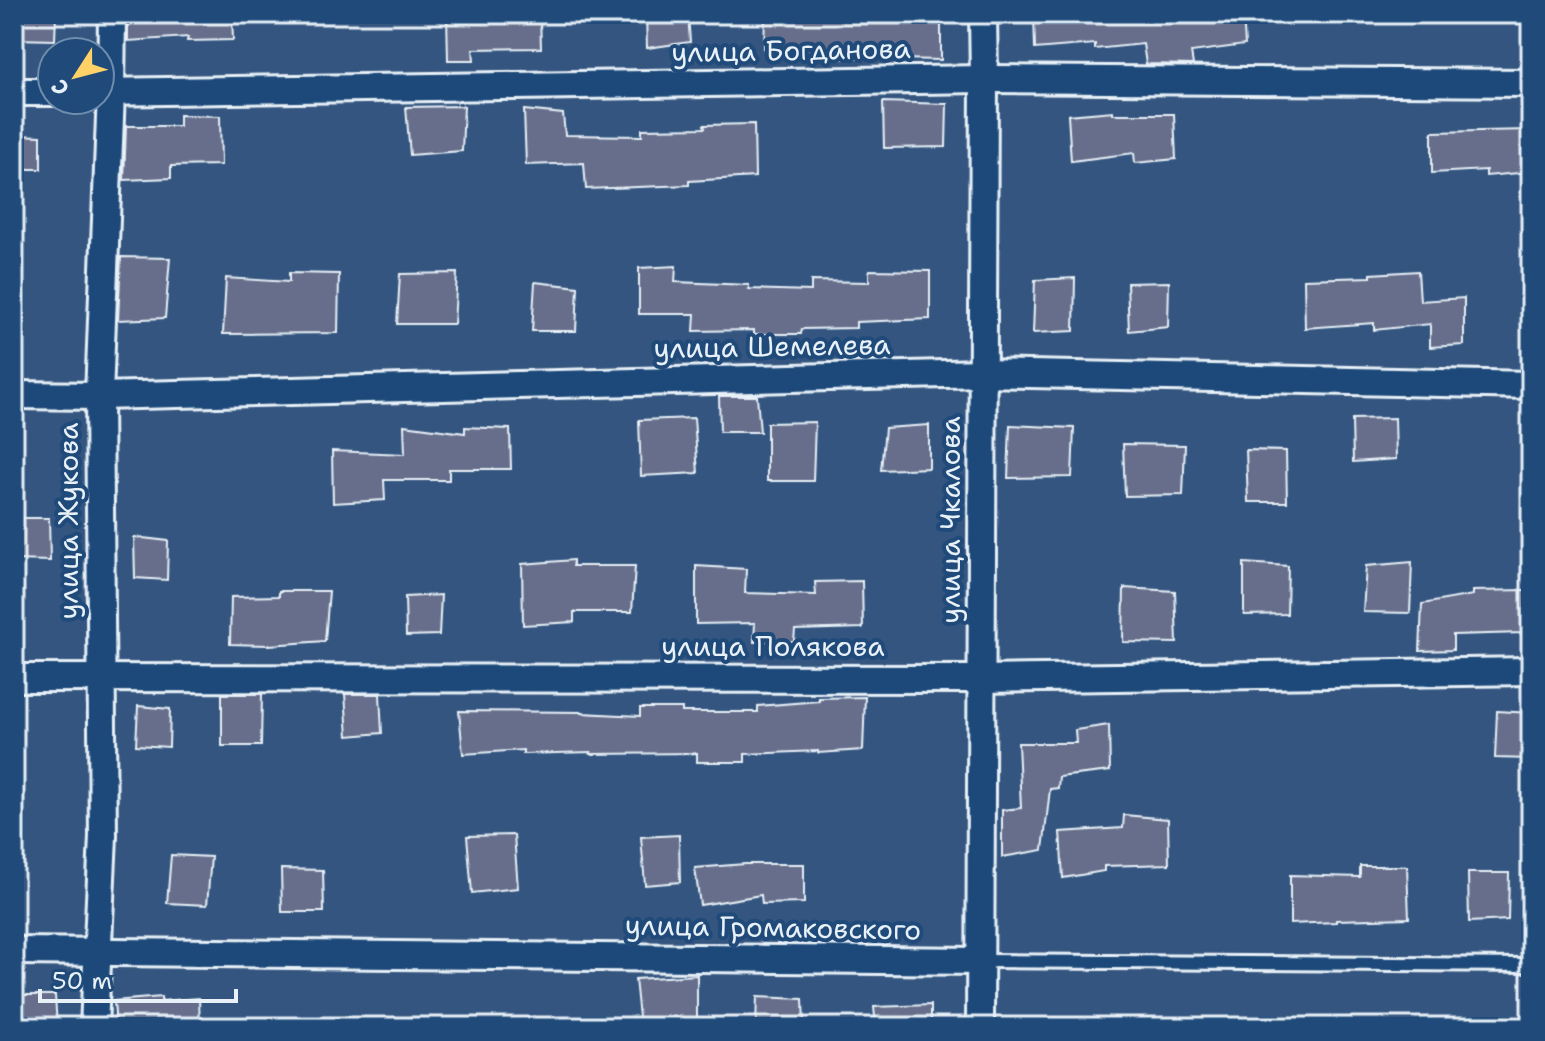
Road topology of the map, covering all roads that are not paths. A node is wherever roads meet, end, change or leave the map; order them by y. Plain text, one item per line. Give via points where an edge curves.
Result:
1 (112, 14) edge
2 (983, 14) edge
3 (110, 36) edge
4 (984, 79) junction
5 (1531, 83) edge
6 (14, 92) edge
7 (36, 92) edge
8 (116, 92) edge
9 (105, 116) edge
10 (983, 373) junction
11 (1531, 385) edge
12 (14, 395) edge
13 (99, 396) junction
14 (1531, 671) edge
15 (101, 677) junction
16 (14, 678) edge
17 (981, 679) junction
18 (14, 951) edge
19 (97, 952) junction
20 (980, 961) junction
21 (1531, 965) edge
22 (94, 1027) edge
23 (980, 1027) edge

1 - 3 street, улица Жукова
2 - 4 street, улица Чкалова
4 - 5 street, улица Богданова
4 - 8 street, улица Богданова
4 - 10 street, улица Чкалова
6 - 7 street
9 - 13 street, улица Жукова
10 - 11 street, улица Шемелева
10 - 13 street, улица Шемелева
10 - 17 street, улица Чкалова
12 - 13 street, улица Шемелева
13 - 15 street, улица Жукова
14 - 17 street, улица Полякова
15 - 16 street, улица Полякова
15 - 17 street, улица Полякова
15 - 19 street, улица Жукова via 103,836
17 - 20 street, улица Чкалова
18 - 19 street, улица Громаковского
19 - 20 street, улица Громаковского
19 - 22 street, улица Жукова
20 - 21 lane, улица Громаковского
20 - 23 street, улица Чкалова

